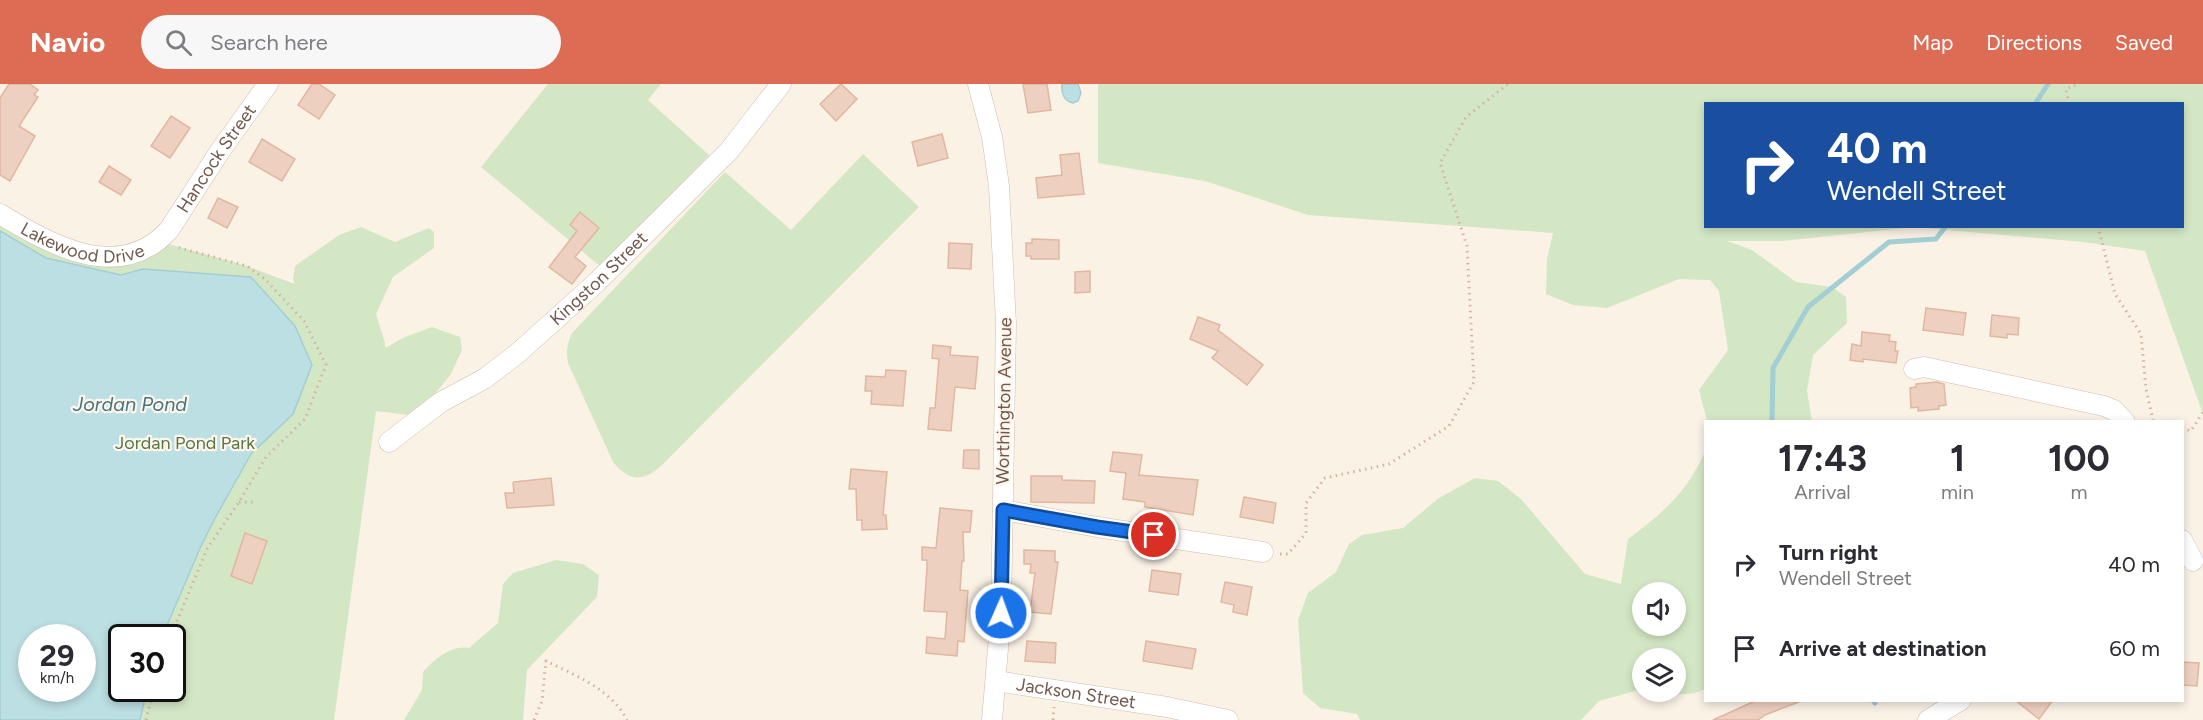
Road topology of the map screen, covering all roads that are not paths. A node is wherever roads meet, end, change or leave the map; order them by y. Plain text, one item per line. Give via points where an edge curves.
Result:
1 (268, 84) edge
2 (781, 84) edge
3 (978, 84) edge
4 (0, 214) edge
5 (162, 237) joint
6 (1914, 369) dead end
7 (2123, 420) edge
8 (389, 441) dead end
9 (1003, 510) junction
10 (2184, 544) edge
11 (1263, 552) road end
12 (2193, 561) edge
13 (996, 681) junction
14 (1958, 702) edge
15 (992, 720) edge
16 (1228, 720) edge
17 (1928, 720) edge

1 - 5 street, Hancock Street
2 - 8 street, Kingston Street via 729,151 519,353 484,379 441,402
3 - 9 street, Worthington Avenue via 996,159 1002,224 1006,324
4 - 5 street, Lakewood Drive via 56,245 87,255 115,257 145,249
6 - 7 street via 1924,367 2104,406
9 - 11 street
9 - 13 street, Worthington Avenue
10 - 12 street
13 - 15 street, Worthington Avenue
13 - 16 street, Jackson Street
14 - 17 street

